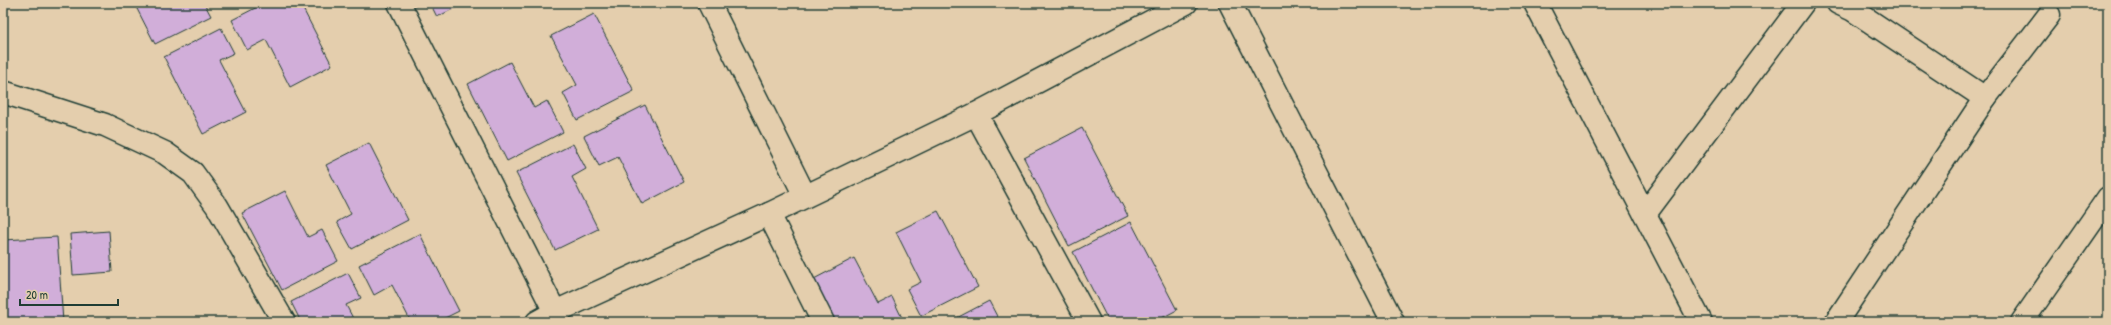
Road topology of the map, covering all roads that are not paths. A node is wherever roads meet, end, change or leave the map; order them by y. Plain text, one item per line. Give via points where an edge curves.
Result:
1 (399, 3) edge
2 (709, 3) edge
3 (1186, 3) edge
4 (1230, 3) edge
5 (1803, 3) edge
6 (1838, 3) edge
7 (1540, 6) edge
8 (2049, 15) dead end
9 (3, 92) edge
10 (1984, 98) junction
11 (976, 114) junction
12 (805, 196) junction
13 (2108, 198) edge
14 (769, 214) junction
15 (1645, 214) junction
16 (546, 317) edge
17 (284, 322) edge
18 (823, 322) edge
19 (1089, 322) edge
20 (1393, 322) edge
21 (1701, 322) edge
22 (1836, 322) edge
23 (2022, 322) edge

1 - 16 street
2 - 12 street
3 - 11 street
4 - 20 street
5 - 15 street
6 - 10 street via 1853,10
7 - 15 street
8 - 10 street
9 - 17 street via 105,125 165,153 193,173 217,206
10 - 22 street
11 - 12 street
11 - 19 street
12 - 14 street
13 - 23 street
14 - 16 street
14 - 18 street
15 - 21 street

